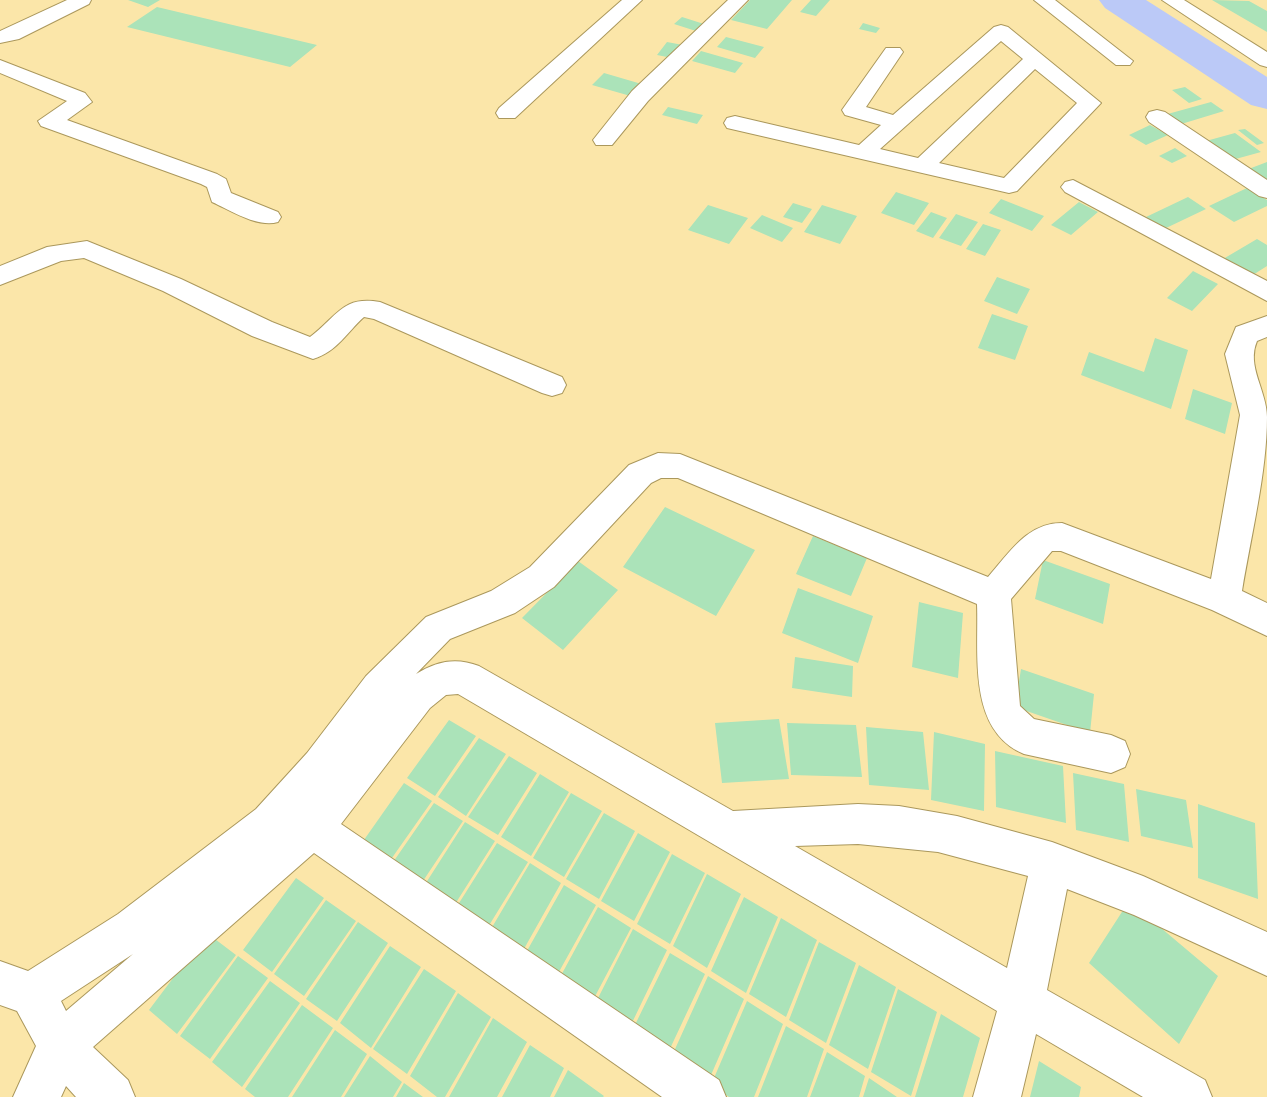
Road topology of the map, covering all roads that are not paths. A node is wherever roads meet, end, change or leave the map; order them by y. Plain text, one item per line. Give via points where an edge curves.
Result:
1 (82, 0) edge
2 (633, 0) edge
3 (739, 0) edge
4 (1171, 0) edge
5 (1048, 1) edge
6 (1066, 18) junction
7 (0, 37) edge
8 (1010, 38) junction
9 (893, 52) dead end
10 (1035, 58) junction
11 (1123, 61) dead end
12 (1267, 61) edge
13 (0, 66) edge
14 (507, 112) dead end
15 (1157, 117) dead end
16 (735, 123) dead end
17 (898, 123) junction
18 (604, 140) dead end
19 (863, 153) junction
20 (923, 166) junction
21 (1073, 187) dead end
22 (1267, 191) edge
23 (269, 217) dead end
24 (0, 276) edge
25 (1267, 292) edge
26 (1267, 326) edge
27 (552, 385) dead end
28 (994, 595) junction
29 (1224, 599) junction
30 (1267, 620) edge
31 (1111, 754) dead end
32 (312, 828) junction
33 (733, 831) junction
34 (1052, 862) junction
35 (1267, 954) edge
36 (16, 989) edge
37 (1022, 1002) junction
38 (60, 1046) junction
39 (37, 1097) edge
40 (111, 1097) edge
41 (702, 1097) edge
42 (998, 1097) edge
43 (1188, 1097) edge

1 - 7 street via 12,35
2 - 14 street
3 - 18 street via 640,96
4 - 12 street
5 - 6 street
6 - 8 street
6 - 11 street
8 - 10 street
8 - 17 street via 1001,31
9 - 17 street via 853,110
10 - 20 street
10 - 20 street via 1090,103 1009,186
13 - 23 street via 81,102 49,121 209,179 218,184 220,197
15 - 22 street
16 - 19 street
17 - 19 street
19 - 20 street
21 - 25 street
24 - 27 street via 56,253 87,249 310,348 321,346 352,310 380,310
26 - 29 street via 1246,334 1239,350 1255,415
28 - 29 street via 1033,549 1050,537 1062,537
28 - 31 street via 1000,702 1013,727 1024,735
28 - 36 street via 680,466 651,467 542,577 503,602 438,628 417,647 379,687 321,767 270,823 133,929
29 - 30 street
32 - 33 street via 417,696 429,684 455,676 466,678
32 - 38 street
32 - 41 street
33 - 34 street via 846,824 899,826 956,836
33 - 37 street
34 - 35 street via 1143,897
34 - 37 street
36 - 38 street
37 - 42 street
37 - 43 street
38 - 39 street
38 - 40 street

